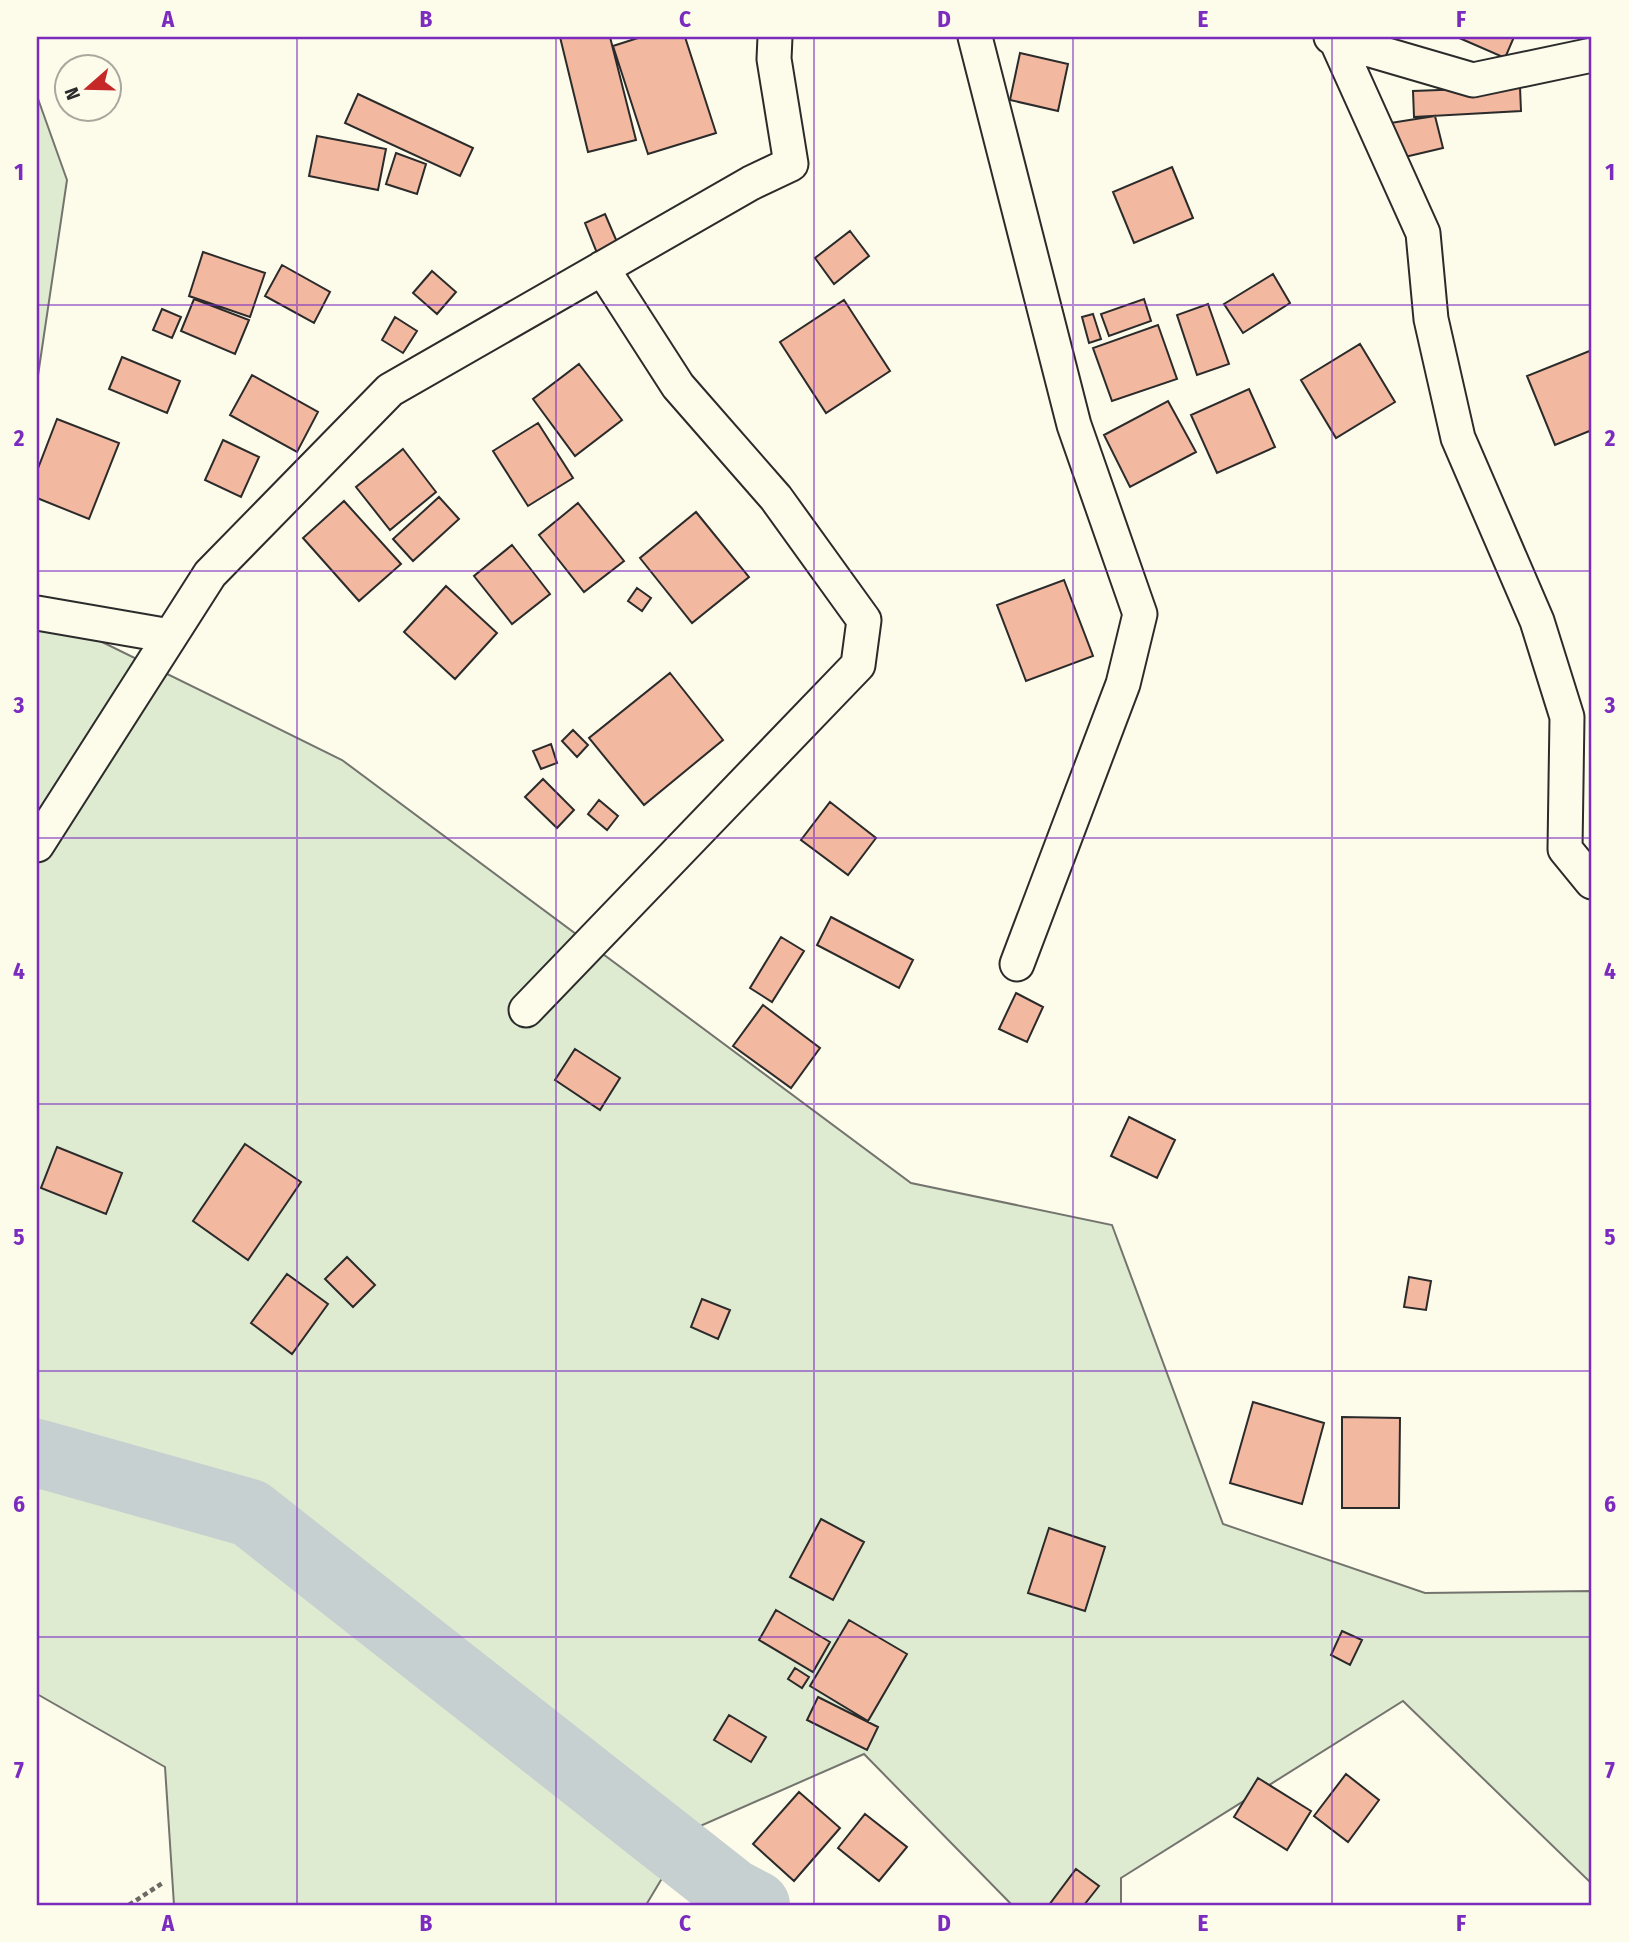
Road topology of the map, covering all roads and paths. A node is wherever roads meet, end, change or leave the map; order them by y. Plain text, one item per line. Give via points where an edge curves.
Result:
1 (775, 37) edge
2 (975, 37) edge
3 (1334, 38) edge
4 (1592, 55) edge
5 (602, 268) junction
6 (37, 613) edge
7 (170, 636) junction
8 (37, 845) edge
9 (1592, 882) edge
10 (1017, 964) dead end
11 (526, 1010) dead end
12 (164, 1882) dead end
13 (130, 1905) edge

1 - 5 street via 774,59 791,164
2 - 10 street via 1074,425 1140,614 1123,684
3 - 4 street via 1473,80
3 - 9 street via 1423,233 1431,319 1458,438 1537,621 1567,717 1565,849
5 - 7 street via 390,390 210,574
5 - 11 street via 678,386 776,498 864,620 858,665
6 - 7 street
7 - 8 street
12 - 13 path

